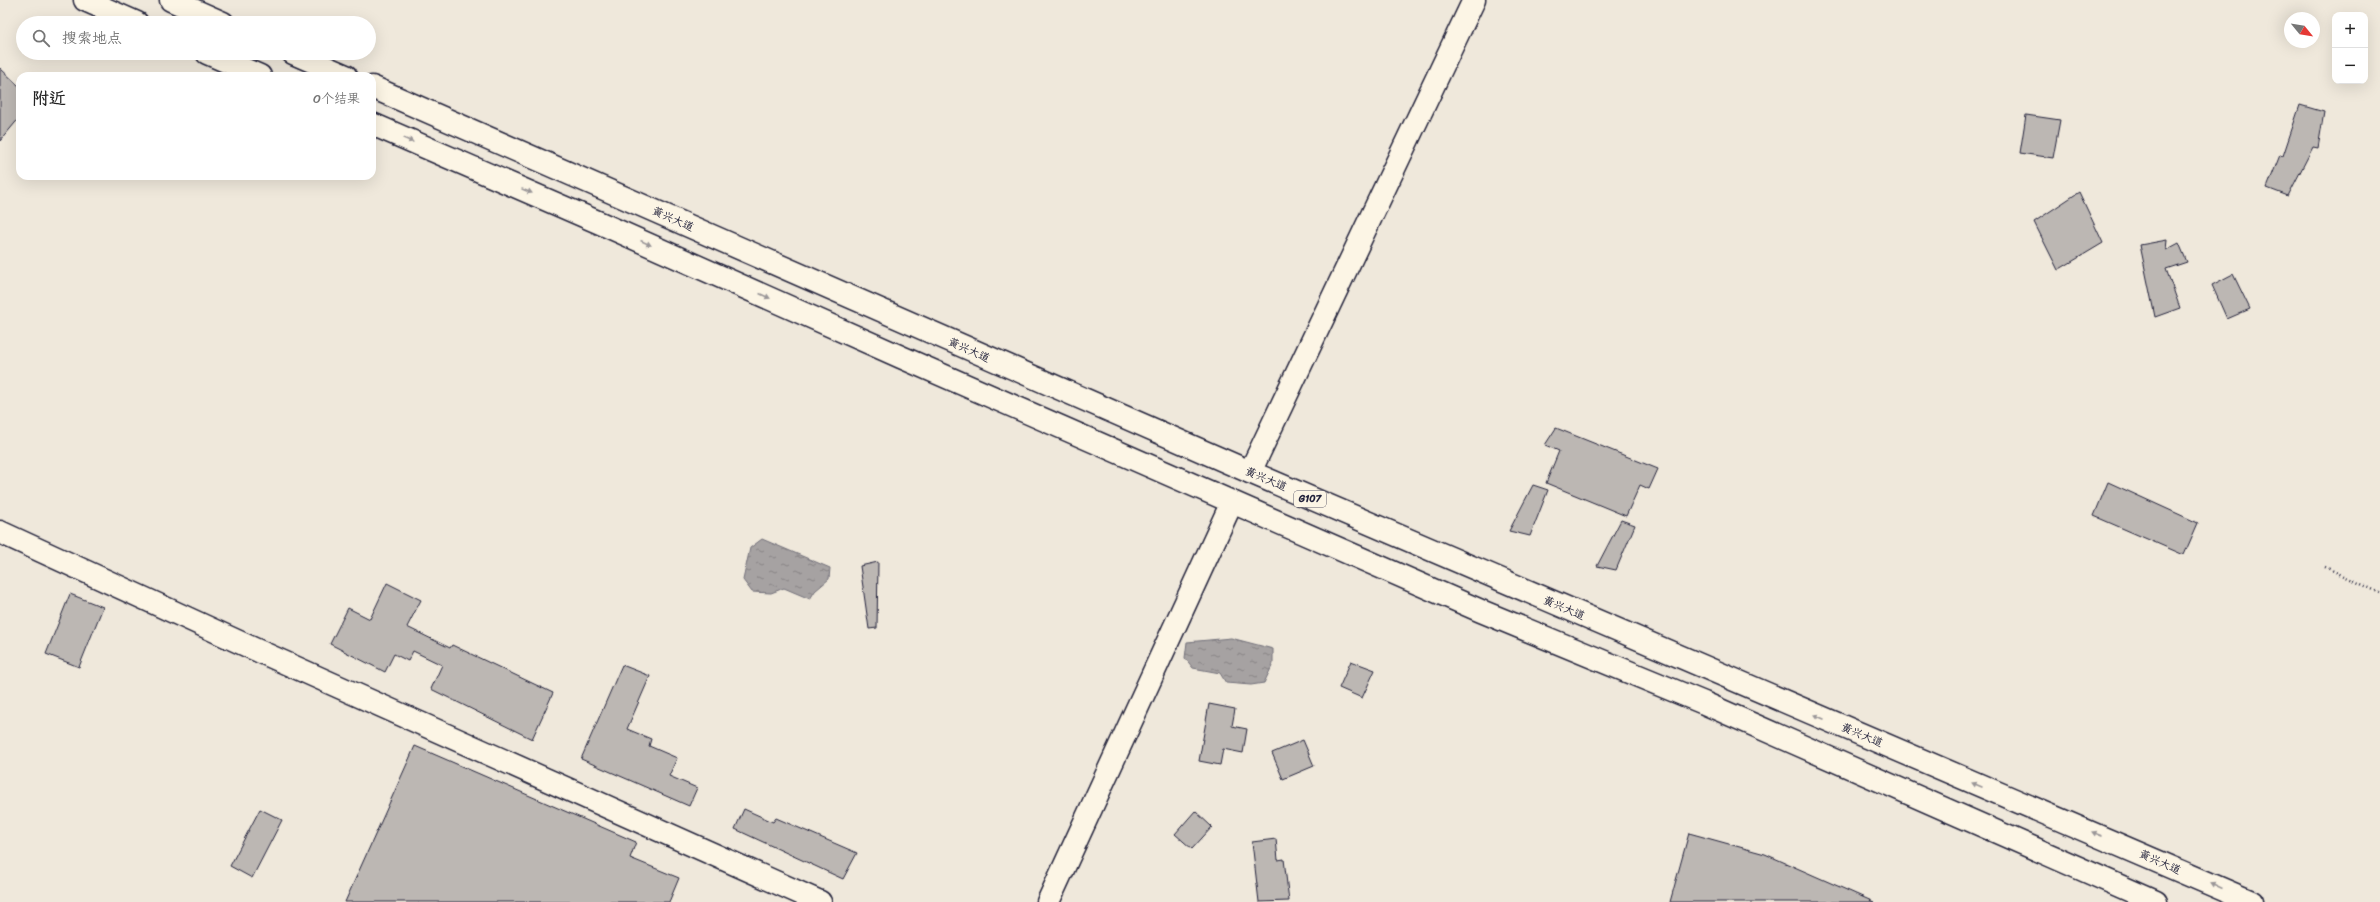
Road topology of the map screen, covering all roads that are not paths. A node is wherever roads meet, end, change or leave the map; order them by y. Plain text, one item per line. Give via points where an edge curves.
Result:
1 (85, 0) edge
2 (170, 0) edge
3 (1474, 0) edge
4 (203, 14) junction
5 (122, 16) edge
6 (184, 16) edge
7 (207, 16) edge
8 (223, 60) edge
9 (309, 60) edge
10 (251, 72) edge
11 (337, 72) edge
12 (376, 89) edge
13 (376, 126) edge
14 (1250, 472) junction
15 (1232, 502) junction
16 (0, 532) edge
17 (820, 902) edge
18 (1048, 902) edge
19 (2156, 902) edge
20 (2252, 902) edge

1 - 5 main road
2 - 4 main road
3 - 14 main road
4 - 6 main road
4 - 7 main road
8 - 10 main road
9 - 11 main road
12 - 14 main road, 黄兴大道 / G107
13 -> 15 main road
20 -> 14 main road, 黄兴大道 / G107
15 - 18 main road
15 - 19 main road via 1482,611 1704,703
16 - 17 main road via 252,648

